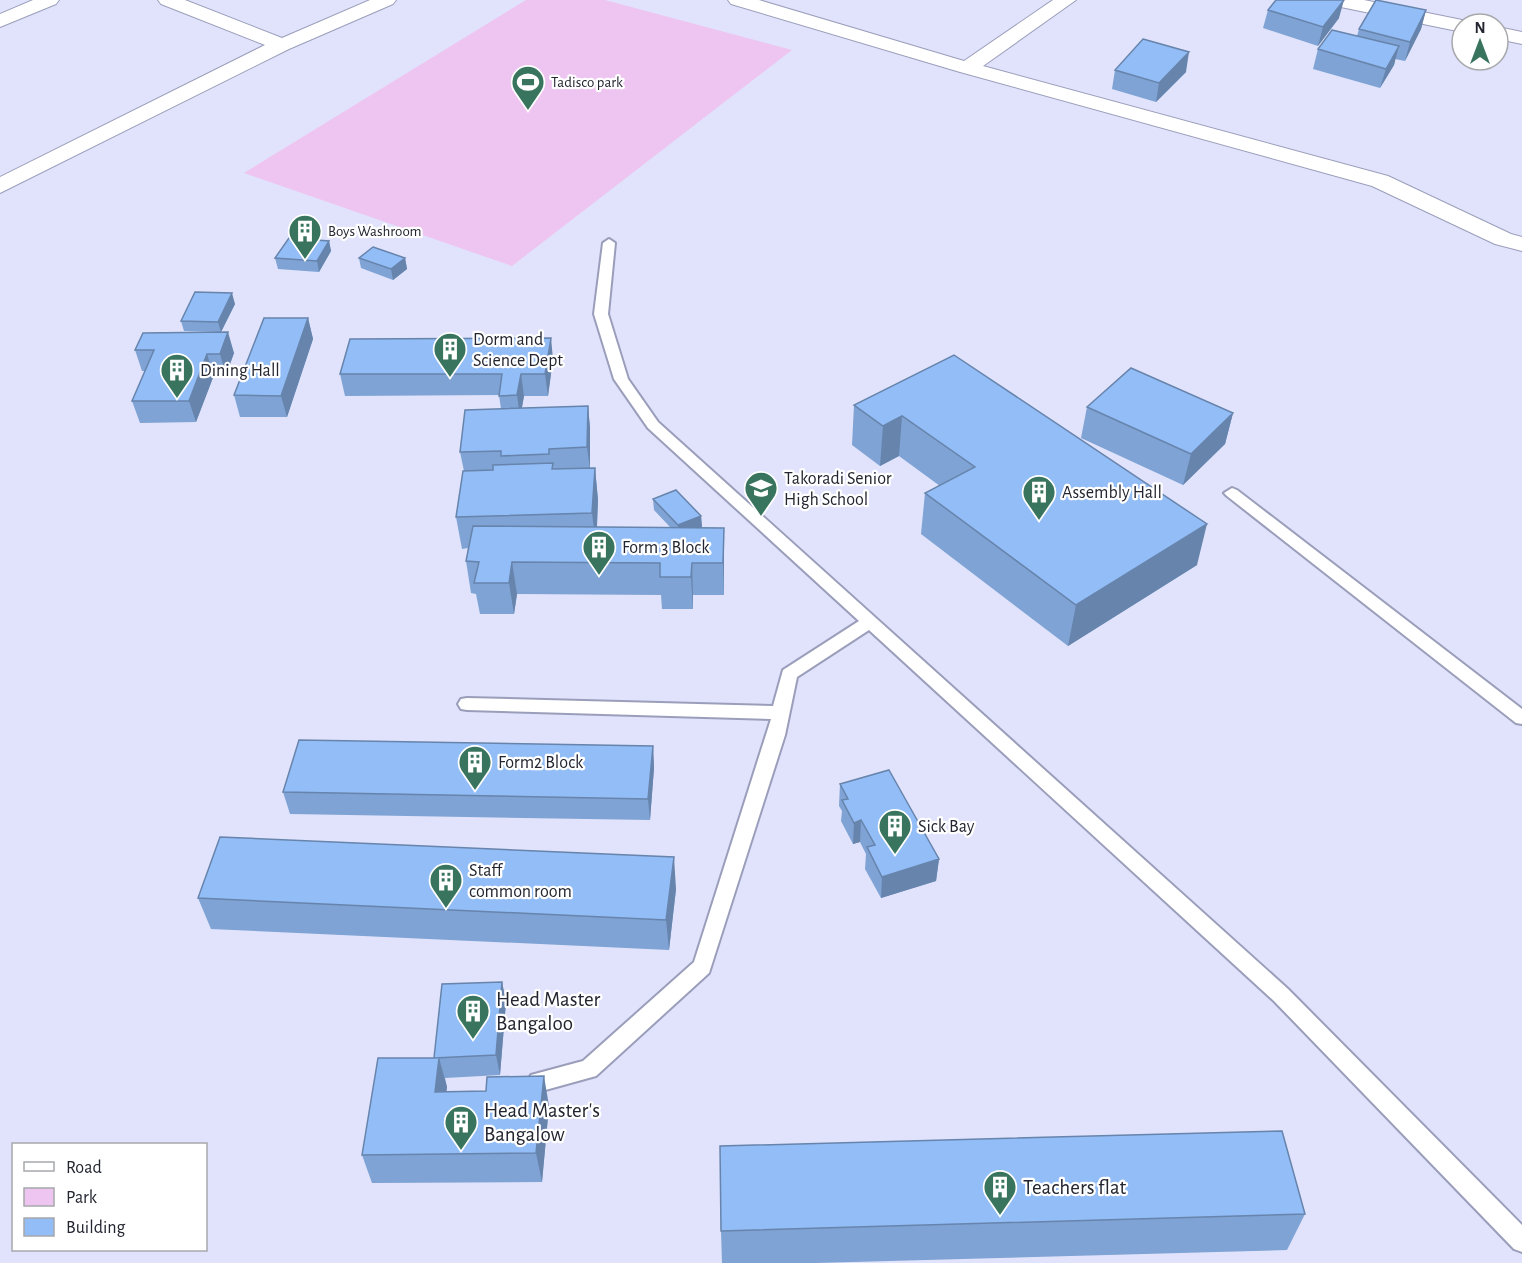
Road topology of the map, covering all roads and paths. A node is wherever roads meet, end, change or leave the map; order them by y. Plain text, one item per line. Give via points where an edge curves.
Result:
1 (49, 0) edge
2 (168, 0) edge
3 (386, 0) edge
4 (738, 0) edge
5 (1066, 0) edge
6 (1336, 0) edge
7 (0, 21) edge
8 (1450, 24) edge
9 (282, 45) junction
10 (967, 69) junction
11 (0, 186) edge
12 (609, 243) dead end
13 (1522, 244) edge
14 (1232, 493) dead end
15 (869, 622) junction
16 (467, 704) dead end
17 (781, 713) junction
18 (1522, 718) edge
19 (538, 1082) edge
20 (1522, 1241) edge

1 - 7 street
2 - 9 street
3 - 9 street
4 - 10 street
5 - 10 street
6 - 8 street
9 - 11 street
10 - 13 street via 1380,181 1503,239
12 - 15 lane via 601,314 621,380 653,425
14 - 18 lane
15 - 17 lane via 789,674
15 - 20 lane via 1281,995
16 - 17 lane
17 - 19 lane via 702,967 589,1069

